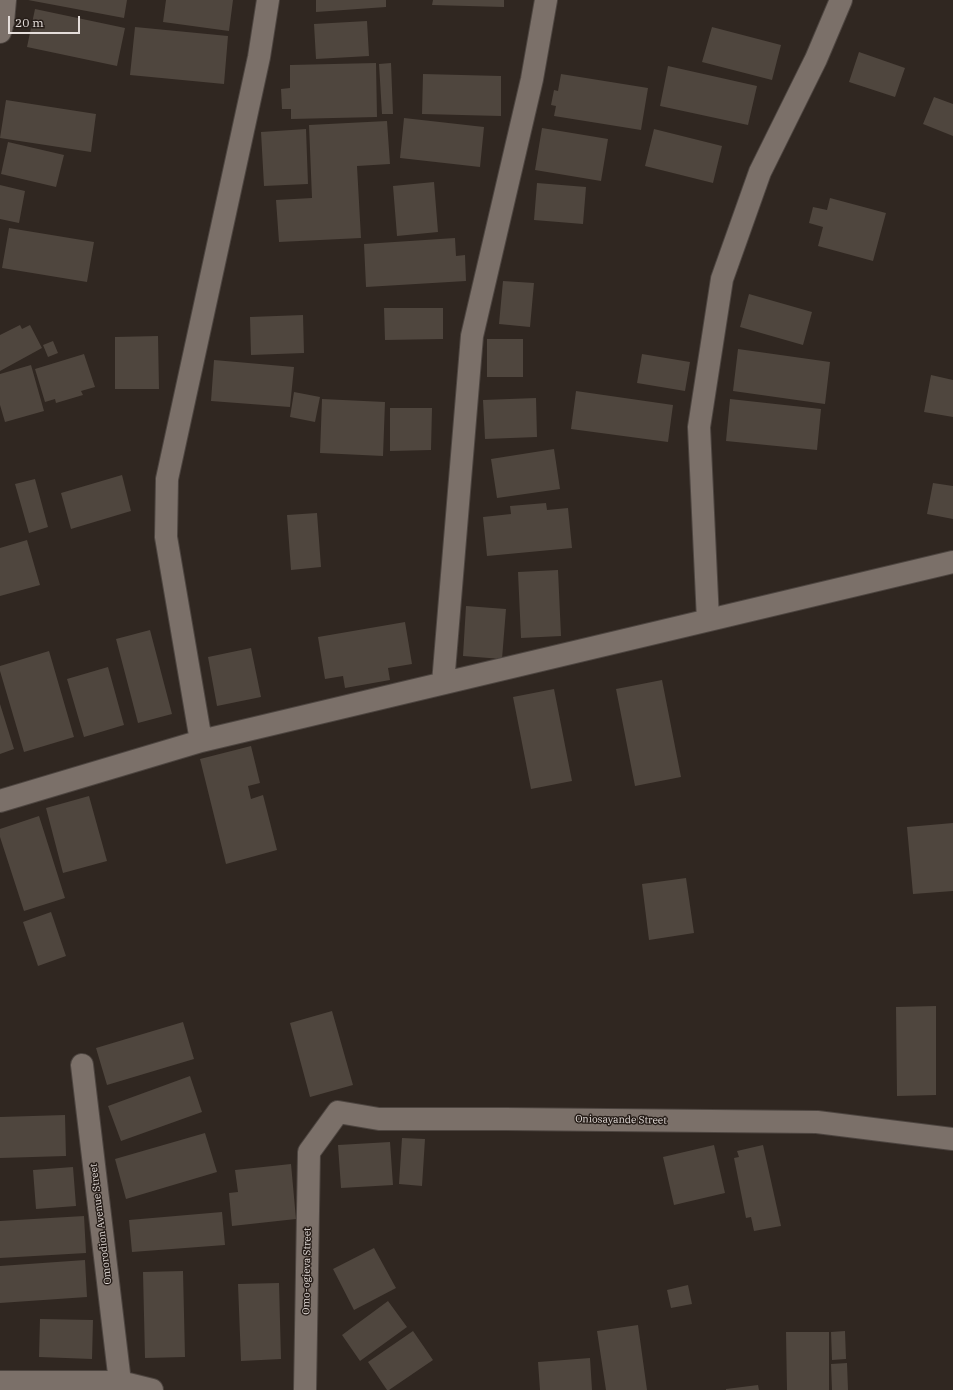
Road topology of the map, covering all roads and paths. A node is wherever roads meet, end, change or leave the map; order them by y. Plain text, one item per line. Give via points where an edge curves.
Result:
1 (5, 0) edge
2 (268, 0) edge
3 (546, 0) edge
4 (841, 0) edge
5 (0, 32) edge
6 (953, 562) edge
7 (708, 620) junction
8 (443, 683) junction
9 (201, 741) junction
10 (0, 801) edge
11 (82, 1065) dead end
12 (953, 1139) edge
13 (308, 1152) joint
14 (0, 1382) edge
15 (120, 1382) junction
16 (152, 1390) edge
17 (305, 1390) edge

1 - 5 street
2 - 9 street via 258,65 167,479 166,537
3 - 8 street via 532,79 472,336
4 - 7 street via 816,59 760,172 722,279 699,427
6 - 7 street
7 - 8 street
8 - 9 street
9 - 10 street
11 - 15 street, Omorodion Avenue Street
12 - 13 street, Oniosayande Street via 817,1122 379,1119 338,1112
13 - 17 street, Omo-ogieva Street
14 - 15 street
15 - 16 street

